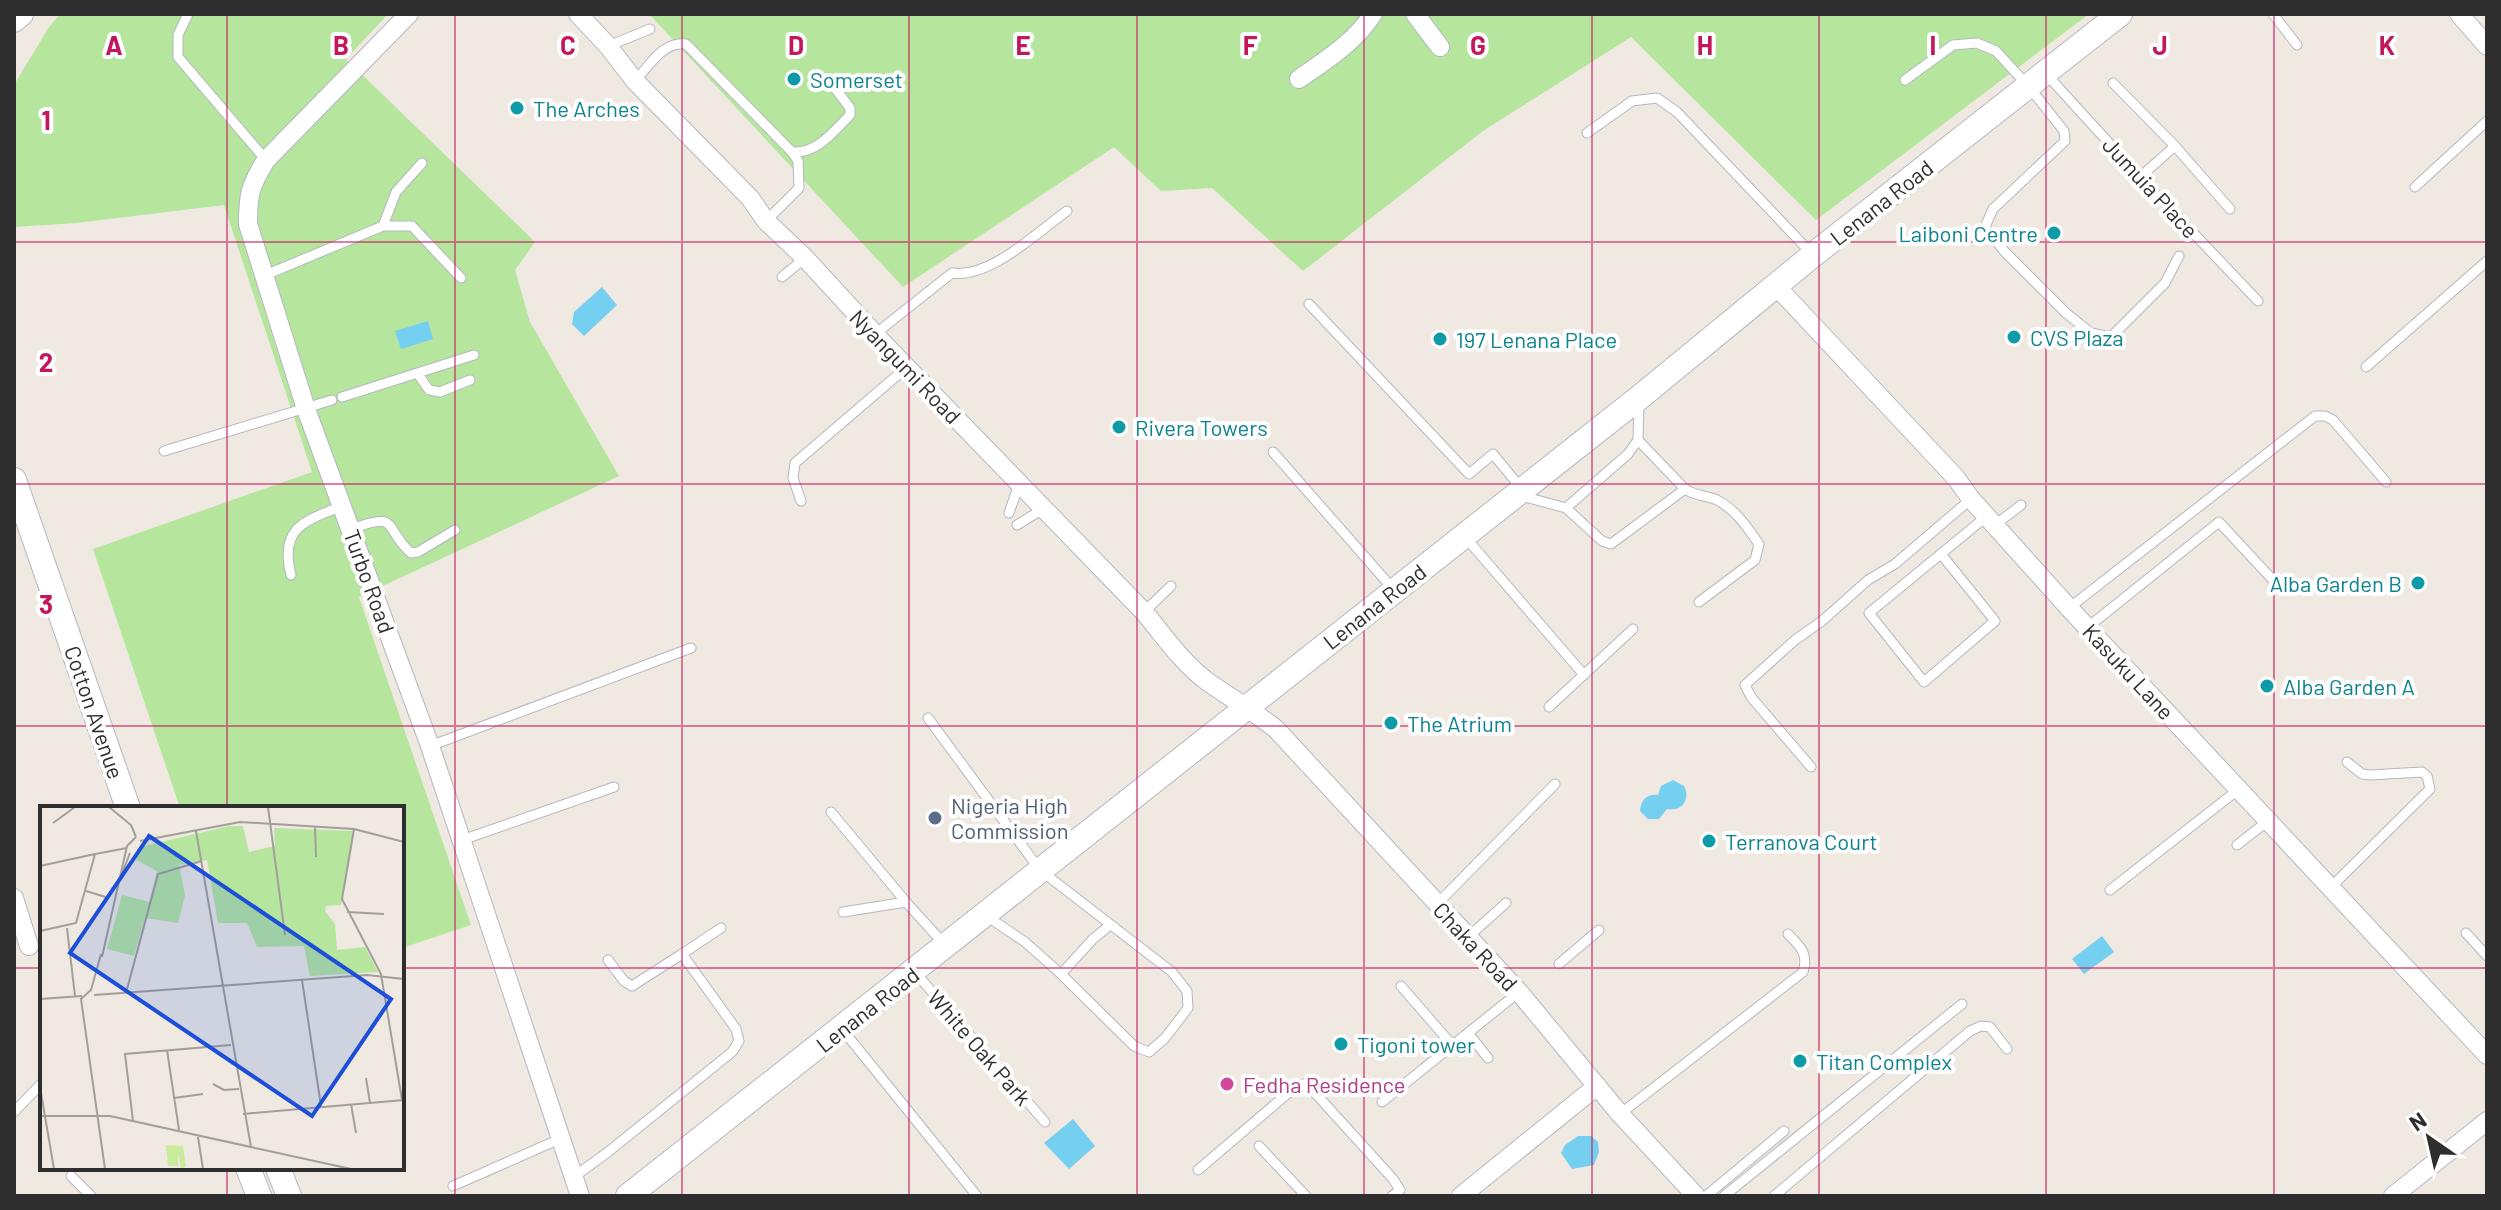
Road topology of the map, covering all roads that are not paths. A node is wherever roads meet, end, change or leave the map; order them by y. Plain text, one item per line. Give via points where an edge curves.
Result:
1 (21, 14) edge
2 (188, 14) edge
3 (409, 14) edge
4 (578, 14) edge
5 (1373, 14) edge
6 (1415, 14) edge
7 (2120, 14) edge
8 (2273, 14) edge
9 (2459, 14) edge
10 (14, 20) edge
11 (650, 29) dead end
12 (2297, 45) dead end
13 (608, 46) junction
14 (2487, 46) edge
15 (1440, 47) dead end
16 (1299, 79) dead end
17 (1905, 80) dead end
18 (2036, 80) junction
19 (635, 81) junction
20 (2113, 83) dead end
21 (834, 87) dead end
22 (2487, 121) edge
23 (1587, 133) dead end
24 (2175, 146) junction
25 (792, 152) junction
26 (266, 160) junction
27 (422, 163) dead end
28 (2140, 177) junction
29 (2415, 187) dead end
30 (2230, 209) dead end
31 (1067, 211) dead end
32 (766, 221) junction
33 (383, 226) junction
34 (1813, 255) junction
35 (2179, 256) dead end
36 (805, 258) junction
37 (2487, 261) edge
38 (263, 276) junction
39 (782, 277) dead end
40 (461, 278) dead end
41 (1775, 285) junction
42 (2258, 301) dead end
43 (1309, 304) dead end
44 (875, 334) junction
45 (474, 355) dead end
46 (907, 367) junction
47 (2366, 367) dead end
48 (418, 374) junction
49 (470, 380) dead end
50 (1640, 397) junction
51 (306, 409) junction
52 (1638, 440) junction
53 (164, 451) dead end
54 (1273, 452) dead end
55 (14, 480) edge
56 (2386, 482) dead end
57 (1019, 484) junction
58 (1685, 489) junction
59 (1519, 492) junction
60 (1971, 499) junction
61 (801, 501) dead end
62 (2021, 505) dead end
63 (342, 506) junction
64 (1566, 508) junction
65 (1043, 509) junction
66 (1009, 513) dead end
67 (1991, 520) junction
68 (1017, 525) dead end
69 (351, 529) junction
70 (455, 530) dead end
71 (1463, 536) junction
72 (1941, 554) junction
73 (291, 575) dead end
74 (2272, 579) dead end
75 (1171, 586) dead end
76 (1394, 590) junction
77 (1699, 602) dead end
78 (2069, 608) junction
79 (1144, 612) junction
80 (2088, 627) junction
81 (1633, 629) dead end
82 (691, 648) dead end
83 (1584, 675) junction
84 (1246, 706) junction
85 (1549, 707) dead end
86 (928, 718) dead end
87 (430, 746) junction
88 (2347, 762) dead end
89 (1811, 767) dead end
90 (1555, 784) dead end
91 (614, 787) dead end
92 (2239, 789) junction
93 (127, 806) edge
94 (831, 812) dead end
95 (2269, 820) junction
96 (462, 840) junction
97 (2237, 845) dead end
98 (1040, 870) junction
99 (2331, 887) junction
100 (2110, 890) dead end
101 (14, 898) edge
102 (906, 902) junction
103 (1506, 903) dead end
104 (1437, 904) junction
105 (843, 912) dead end
106 (985, 915) junction
107 (1110, 925) junction
108 (721, 928) dead end
109 (1599, 930) dead end
110 (2466, 933) dead end
111 (1788, 934) dead end
112 (1468, 937) junction
113 (29, 946) dead end
114 (946, 946) junction
115 (682, 954) junction
116 (2487, 956) edge
117 (608, 960) dead end
118 (1559, 964) dead end
119 (914, 971) junction
120 (1061, 974) junction
121 (1401, 986) dead end
122 (1519, 992) junction
123 (1962, 1004) dead end
124 (842, 1029) junction
125 (1468, 1033) junction
126 (1453, 1046) junction
127 (2007, 1049) dead end
128 (2487, 1055) edge
129 (1488, 1058) dead end
130 (40, 1085) edge
131 (1597, 1086) junction
132 (1382, 1102) dead end
133 (14, 1112) edge
134 (1620, 1114) junction
135 (2487, 1121) edge
136 (1045, 1122) dead end
137 (1784, 1131) dead end
138 (562, 1138) junction
139 (1259, 1146) dead end
140 (249, 1170) edge
141 (279, 1170) edge
142 (1198, 1170) dead end
143 (71, 1176) dead end
144 (575, 1176) junction
145 (453, 1186) dead end
146 (1686, 1192) edge
147 (1399, 1194) edge
148 (91, 1196) edge
149 (259, 1196) edge
150 (289, 1196) edge
151 (580, 1196) edge
152 (628, 1196) edge
153 (977, 1196) edge
154 (1306, 1196) edge
155 (1461, 1196) edge
156 (1706, 1196) edge
157 (1724, 1196) edge
158 (1774, 1196) edge
159 (2393, 1196) edge

1 - 10 street
2 - 26 lane via 178,35 178,57
3 - 26 street, Turbo Road
4 - 13 street, Nyangumi Road
5 - 16 street via 1362,31
6 - 15 street
7 - 18 street, Lenana Road
8 - 12 lane
9 - 14 street
11 - 13 lane
13 - 19 street, Nyangumi Road
17 - 18 lane via 1953,45 1977,43
18 - 28 lane, Jumuia Place
18 - 34 street, Lenana Road
18 - 35 lane via 2065,141 1993,209 1985,227 2004,251 2066,313 2091,333 2111,337 2165,283
19 - 25 lane via 667,46 686,44
19 - 32 street, Nyangumi Road via 750,198
20 - 24 lane
21 - 25 lane via 850,115 812,149
22 - 29 lane
23 - 34 lane via 1632,101 1657,98 1677,112
24 - 28 lane
24 - 30 lane
25 - 32 lane via 798,161 799,188
26 - 38 street, Turbo Road via 248,197 248,224
27 - 33 lane via 396,192
28 - 42 lane, Jumuia Place
31 - 44 lane via 993,265 952,273
32 - 36 street, Nyangumi Road
33 - 38 lane
33 - 40 lane via 412,226
34 - 41 street, Lenana Road
36 - 39 lane
36 - 44 street, Nyangumi Road
37 - 47 lane
38 - 51 street, Turbo Road
41 - 50 street, Lenana Road
41 - 60 street, Kasuku Lane
43 - 59 lane via 1469,474 1493,454
44 - 46 street, Nyangumi Road
45 - 48 lane
46 - 57 street, Nyangumi Road
46 - 61 lane via 795,463 793,478
48 - 49 lane via 429,390 440,392
48 - 51 lane
50 - 52 lane
50 - 59 street, Lenana Road
51 - 53 lane
51 - 63 street, Turbo Road
52 - 58 lane
52 - 64 lane
54 - 76 lane
55 - 93 street, Cotton Avenue
56 - 78 lane via 2333,420 2315,416
57 - 65 street, Nyangumi Road
57 - 66 lane
58 - 64 lane via 1611,544
58 - 77 lane via 1737,513 1759,544 1755,560
59 - 64 lane
59 - 71 street, Lenana Road
60 - 67 street, Kasuku Lane
60 - 89 lane via 1745,685
62 - 67 lane
63 - 69 street, Turbo Road
63 - 73 lane via 310,518 289,537
65 - 68 lane
65 - 79 street, Nyangumi Road
67 - 72 lane
67 - 78 street, Kasuku Lane
69 - 70 lane via 384,521 411,553
69 - 87 street, Turbo Road
71 - 76 street, Lenana Road
71 - 83 lane
72 - 72 lane via 1995,621 1924,682 1869,613
74 - 80 lane via 2219,522
75 - 79 lane
76 - 84 street, Lenana Road
78 - 80 street, Kasuku Lane
79 - 84 street, Nyangumi Road via 1206,681
80 - 92 street, Kasuku Lane
81 - 83 lane
82 - 87 lane
83 - 85 lane
84 - 98 street, Lenana Road
84 - 104 street, Chaka Road via 1276,729
86 - 98 lane
87 - 96 street, Turbo Road
88 - 99 lane via 2362,774 2422,772 2430,789
90 - 104 lane
91 - 96 lane
92 - 95 street, Kasuku Lane
92 - 100 lane
94 - 102 lane
95 - 97 lane
95 - 99 street, Kasuku Lane
96 - 138 street, Turbo Road
98 - 106 street, Lenana Road
98 - 107 lane
99 - 128 street, Kasuku Lane
101 - 113 street
102 - 105 lane
102 - 114 lane
103 - 112 lane
104 - 112 street, Chaka Road
106 - 114 street, Lenana Road
106 - 120 lane
107 - 120 lane
107 - 120 lane via 1172,972 1187,991 1188,1008 1165,1038 1149,1052 1134,1046
108 - 115 lane
109 - 118 lane
110 - 116 lane
111 - 134 lane via 1805,954 1803,972
112 - 122 street, Chaka Road
114 - 119 street, Lenana Road
115 - 117 lane via 632,986
115 - 144 lane via 736,1029 737,1046
119 - 124 street, Lenana Road
119 - 136 lane, White Oak Park
121 - 126 lane
122 - 125 lane
122 - 131 street, Chaka Road
123 - 157 lane
124 - 152 street, Lenana Road
124 - 153 lane
125 - 126 lane
125 - 129 lane
126 - 132 lane
127 - 158 lane via 1990,1027 1970,1031
130 - 133 lane
131 - 134 street, Chaka Road
131 - 155 street
134 - 146 street, Chaka Road
135 - 159 street
137 - 156 lane
138 - 144 street, Turbo Road
138 - 145 lane
139 - 154 lane
140 - 149 street
141 - 150 street
142 - 147 lane via 1306,1083 1393,1179
143 - 148 lane
144 - 151 street, Turbo Road

